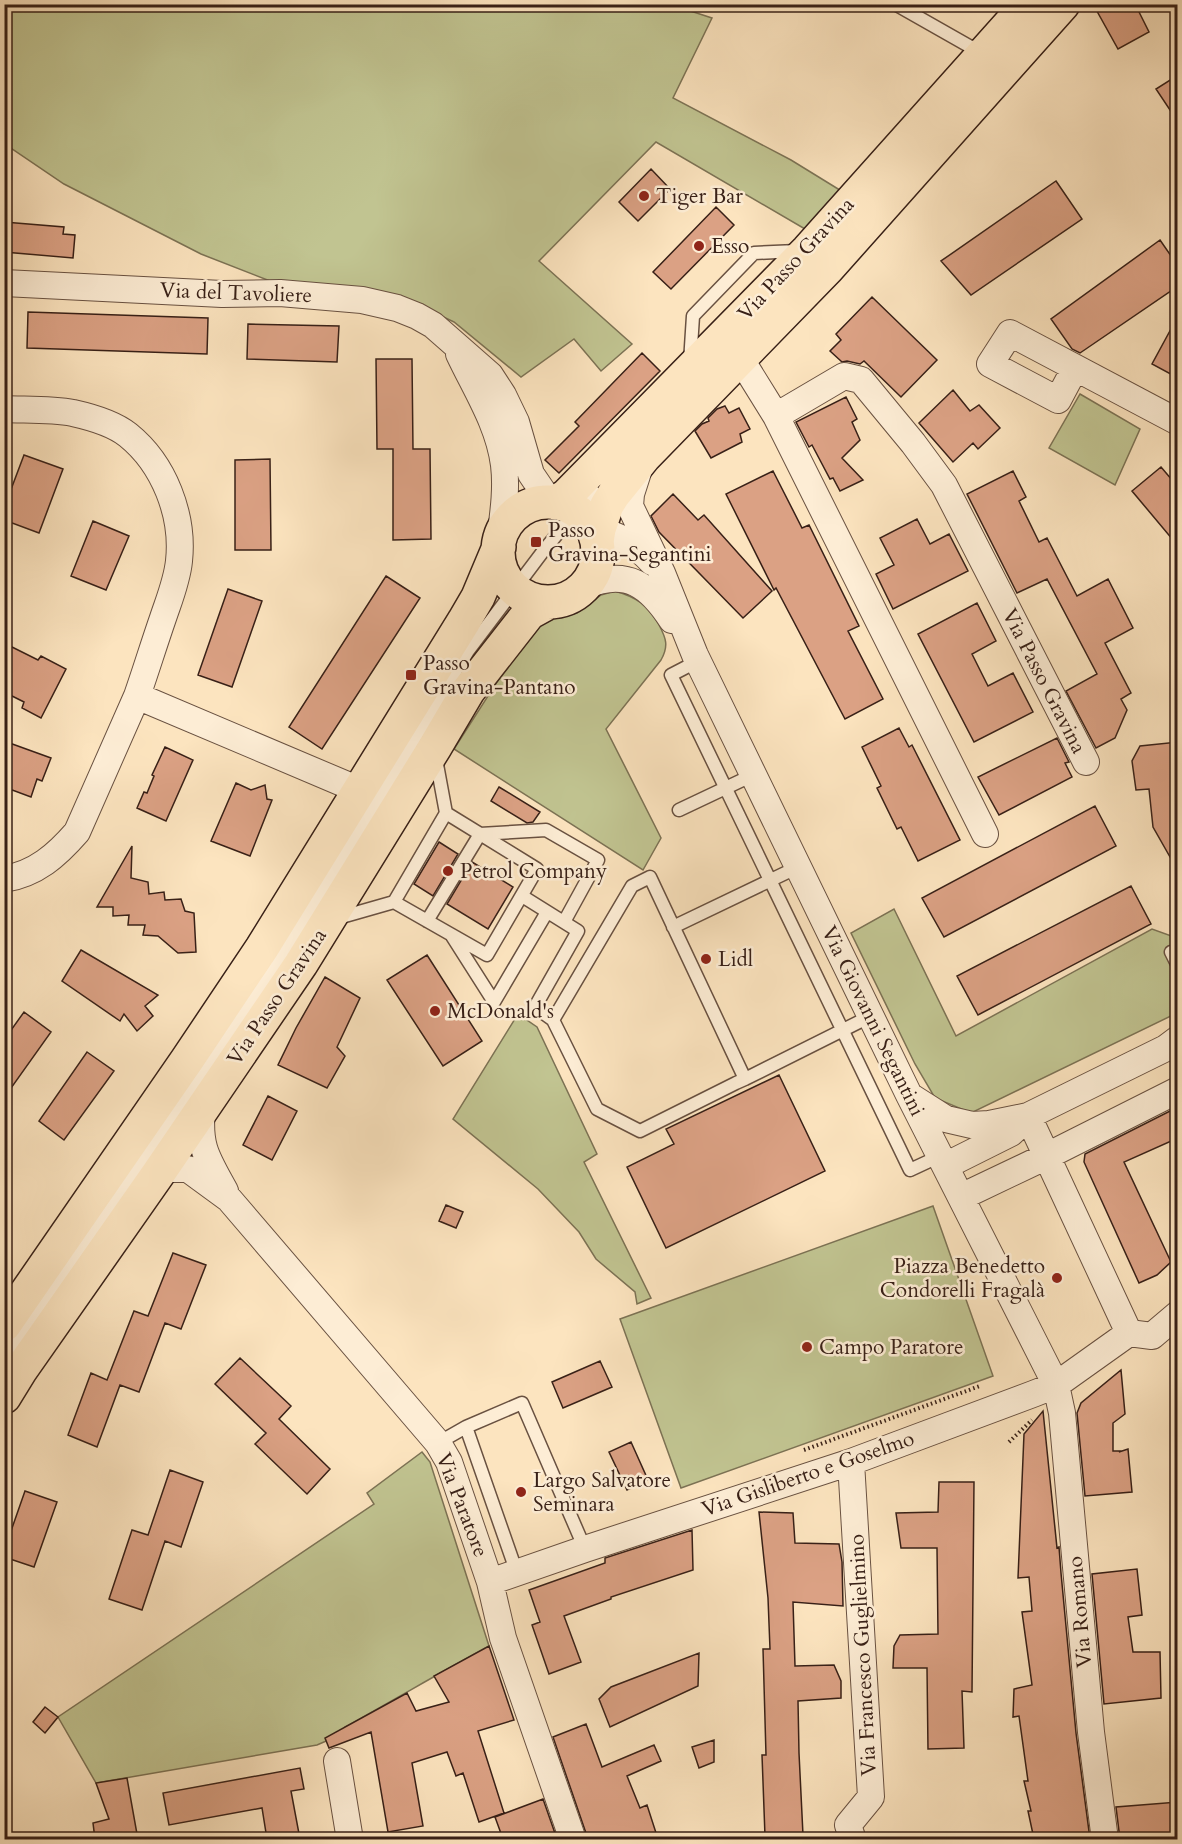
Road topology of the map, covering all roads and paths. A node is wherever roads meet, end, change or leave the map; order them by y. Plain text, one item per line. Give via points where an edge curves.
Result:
1 (895, 4) edge
2 (1028, 4) edge
3 (1063, 4) edge
4 (986, 51) junction
5 (4, 283) edge
6 (456, 346) junction
7 (740, 358) junction
8 (1075, 368) dead end
9 (4, 409) edge
10 (776, 416) junction
11 (1178, 422) edge
12 (644, 457) junction
13 (604, 479) dead end
14 (578, 519) junction
15 (499, 543) junction
16 (662, 573) junction
17 (585, 586) junction
18 (515, 589) junction
19 (549, 602) junction
20 (696, 658) junction
21 (137, 696) junction
22 (435, 747) junction
23 (1086, 762) dead end
24 (753, 775) junction
25 (726, 788) junction
26 (359, 790) junction
27 (680, 810) dead end
28 (446, 813) junction
29 (480, 834) junction
30 (985, 834) dead end
31 (798, 867) junction
32 (4, 879) edge
33 (770, 880) junction
34 (522, 896) junction
35 (394, 902) junction
36 (547, 912) junction
37 (328, 921) junction
38 (427, 921) junction
39 (564, 922) junction
40 (673, 927) junction
41 (451, 935) junction
42 (1171, 952) dead end
43 (1178, 966) edge
44 (871, 1016) junction
45 (553, 1020) junction
46 (843, 1030) junction
47 (1178, 1039) edge
48 (746, 1079) junction
49 (1178, 1090) edge
50 (909, 1095) junction
51 (202, 1108) junction
52 (1028, 1116) junction
53 (1047, 1156) junction
54 (943, 1161) junction
55 (158, 1174) junction
56 (961, 1197) junction
57 (230, 1199) junction
58 (1178, 1314) edge
59 (4, 1324) edge
60 (1129, 1333) junction
61 (4, 1360) edge
62 (1056, 1384) junction
63 (982, 1386) dead end
64 (4, 1397) edge
65 (1036, 1415) dead end
66 (466, 1427) junction
67 (438, 1443) junction
68 (1009, 1443) dead end
69 (800, 1452) dead end
70 (851, 1462) junction
71 (585, 1549) junction
72 (517, 1573) junction
73 (490, 1582) junction
74 (337, 1761) dead end
75 (350, 1839) edge
76 (573, 1839) edge
77 (853, 1839) edge
78 (1105, 1839) edge

1 - 4 lane via 969,46
2 - 4 main road, Via Passo Gravina
3 - 7 main road, Via Passo Gravina via 827,269
4 - 14 main road, Via Passo Gravina via 808,250 566,496
5 - 6 street, Via del Tavoliere via 222,294 280,293 362,300 417,316
6 - 14 street via 490,375 502,395 516,422 531,474
6 - 15 street via 484,402 500,447 505,482
7 - 10 street
7 - 12 main road, Via Passo Gravina
8 - 11 street
9 - 21 street via 72,412 107,423 127,434 163,478 174,505 179,561
10 - 23 street, Via Passo Gravina via 844,376 861,380 944,485
10 - 30 street
12 - 14 main road, Via Passo Gravina via 607,505
12 - 16 street, Via Giovanni Segantini via 630,506
13 - 14 lane
14 - 15 main road, Via Passo Gravina via 536,504 522,510 506,526
14 - 16 street via 634,544
14 - 17 main road via 596,565
14 - 18 lane
15 - 18 main road via 500,566
15 - 26 main road, Via Passo Gravina via 478,597
16 - 20 street, Via Giovanni Segantini
17 - 19 main road, Via Passo Gravina via 565,599
17 - 20 street, Via Giovanni Segantini via 618,578 640,584 657,599
18 - 19 main road via 531,599
18 - 61 lane via 468,651 286,950
19 - 22 main road, Via Passo Gravina via 529,613 475,681
20 - 24 street, Via Giovanni Segantini
20 - 25 lane via 671,675
21 - 26 street
21 - 32 street via 77,832 43,865
22 - 28 lane
22 - 37 main road, Via Passo Gravina
24 - 25 lane
24 - 31 street, Via Giovanni Segantini
25 - 27 lane
25 - 33 lane
26 - 59 main road, Via Passo Gravina via 262,948
28 - 29 lane
28 - 35 lane
29 - 34 lane via 537,869
29 - 38 lane
29 - 39 lane via 546,830 598,860
31 - 33 lane
31 - 44 street, Via Giovanni Segantini
33 - 40 lane
33 - 46 lane
34 - 36 lane
34 - 41 lane via 487,955
35 - 37 lane
35 - 38 lane
36 - 39 lane
36 - 41 lane via 494,1002
37 - 51 main road, Via Passo Gravina
38 - 41 lane
39 - 45 lane via 578,931 535,1007
40 - 45 lane via 650,877 632,886
40 - 48 lane
42 - 43 lane
44 - 46 lane
44 - 50 street, Via Giovanni Segantini
45 - 48 lane via 597,1109 640,1131
46 - 48 lane
46 - 54 lane via 910,1170
47 - 52 street
49 - 53 street
50 - 52 street via 959,1123 989,1124
50 - 54 street, Via Giovanni Segantini
51 - 55 main road, Via Passo Gravina
51 - 57 street, Via Paratore via 204,1150
52 - 53 street
52 - 54 street via 1011,1133
53 - 56 street
53 - 60 street
54 - 56 street, Via Giovanni Segantini
55 - 57 street, Via Paratore via 170,1168 188,1169
55 - 64 main road, Via Passo Gravina
56 - 62 street, Via Giovanni Segantini
57 - 67 street, Via Paratore
58 - 60 street via 1152,1336
60 - 62 street
62 - 70 street, Via Gisliberto e Goselmo
62 - 78 street, Via Romano
63 - 69 path
65 - 68 path
66 - 67 lane
66 - 71 lane via 522,1403
66 - 72 lane
67 - 73 street, Via Paratore via 449,1462
70 - 71 street, Via Gisliberto e Goselmo
70 - 77 street, Via Francesco Guglielmino via 871,1797 848,1825
71 - 72 street, Via Gisliberto e Goselmo
72 - 73 street, Via Gisliberto e Goselmo
73 - 76 street, Via Paratore via 503,1638
74 - 75 street

